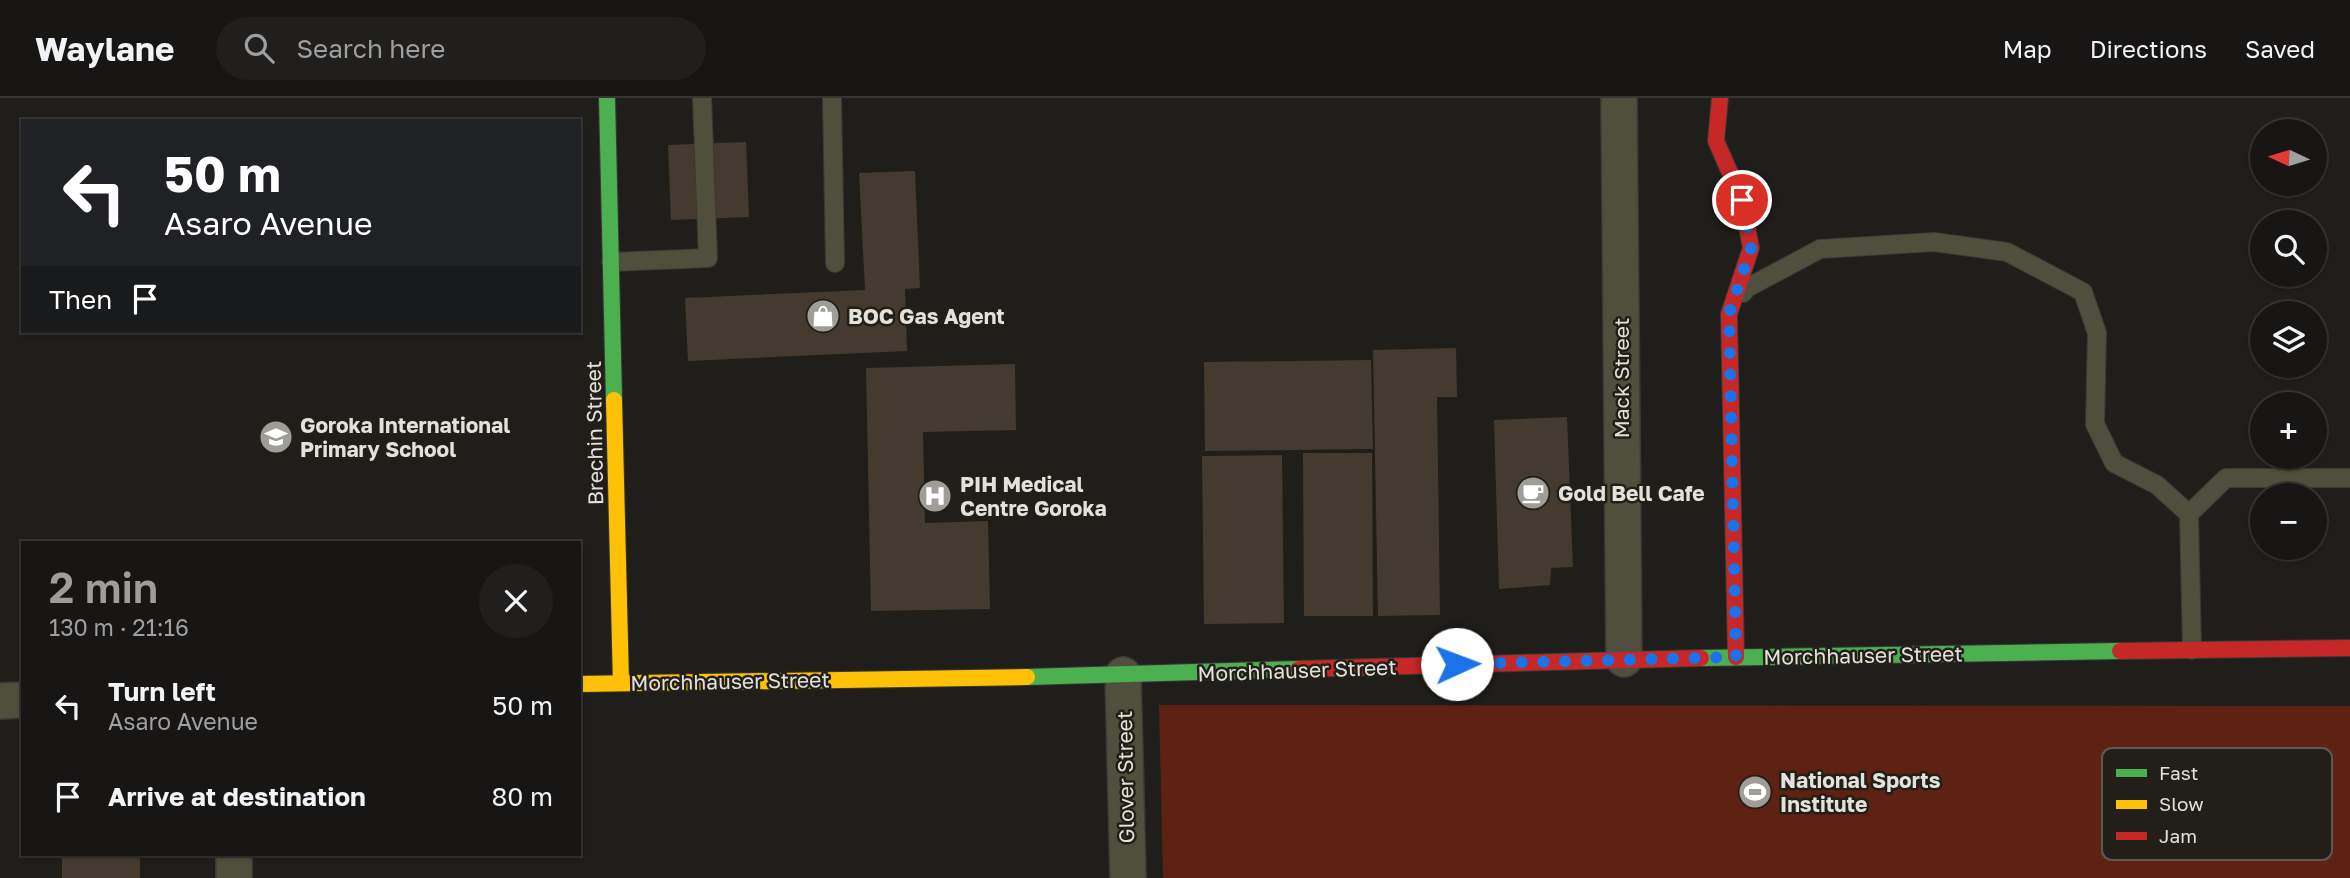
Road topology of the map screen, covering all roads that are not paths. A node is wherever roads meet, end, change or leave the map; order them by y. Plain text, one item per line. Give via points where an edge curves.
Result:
1 (607, 98) edge
2 (702, 98) edge
3 (832, 98) edge
4 (1619, 98) edge
5 (1720, 98) edge
6 (611, 262) junction
7 (835, 263) dead end
8 (1729, 314) junction
9 (2350, 478) edge
10 (2189, 514) junction
11 (2350, 648) edge
12 (2192, 650) junction
13 (1736, 657) junction
14 (1624, 659) junction
15 (1123, 676) junction
16 (621, 683) junction
17 (581, 684) edge
18 (21, 700) edge
19 (0, 701) edge
20 (234, 856) edge
21 (234, 878) edge
22 (1128, 878) edge

1 - 6 street, Brechin Street
2 - 6 lane via 708,258
3 - 7 lane
4 - 14 street, Mack Street
5 - 8 street via 1716,141 1742,200 1751,248
6 - 16 street, Brechin Street
8 - 10 lane via 1747,288 1820,249 1934,242 2007,252 2083,292 2097,333 2095,424 2114,463 2157,485
8 - 13 street
9 - 10 lane via 2226,478
10 - 12 lane
11 - 12 street, Morchhauser Street
12 - 13 street, Morchhauser Street
13 - 14 street, Morchhauser Street
14 - 15 street, Morchhauser Street
15 - 16 street, Morchhauser Street
15 - 22 street, Glover Street
16 - 17 street, Morchhauser Street
18 - 19 street
20 - 21 street

